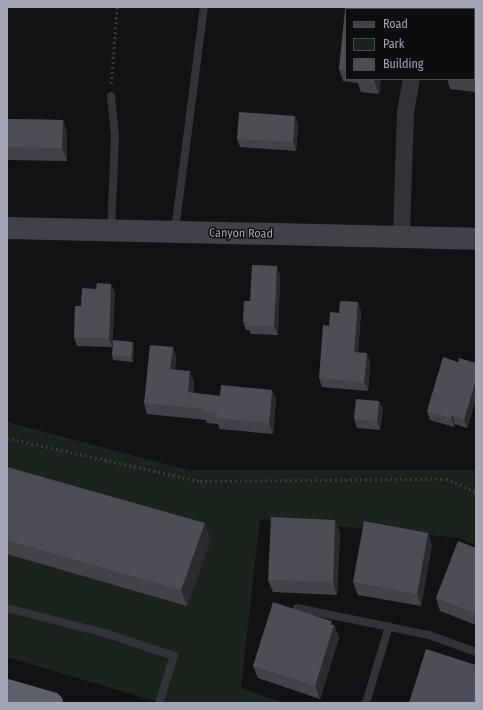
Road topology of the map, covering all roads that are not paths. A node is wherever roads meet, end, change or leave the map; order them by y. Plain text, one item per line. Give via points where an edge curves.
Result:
1 (204, 7) edge
2 (410, 80) edge
3 (111, 96) road end
4 (7, 228) edge
5 (111, 231) junction
6 (174, 232) junction
7 (402, 236) junction
8 (476, 239) edge
9 (7, 608) edge
10 (297, 608) edge
11 (389, 626) junction
12 (476, 652) edge
13 (7, 690) edge
14 (52, 703) edge
15 (159, 703) edge
16 (366, 703) edge

1 - 6 lane
2 - 7 street via 404,112
3 - 5 lane via 115,136
4 - 5 main road, Canyon Road
5 - 6 main road, Canyon Road
6 - 7 main road, Canyon Road
7 - 8 main road, Canyon Road
9 - 15 lane via 108,634 174,656
10 - 11 lane
11 - 12 lane via 429,635
11 - 16 lane
13 - 14 highway

